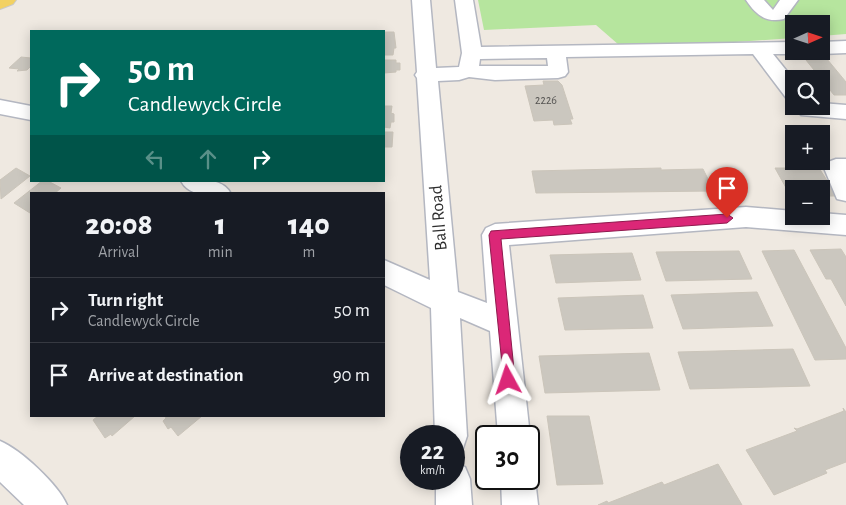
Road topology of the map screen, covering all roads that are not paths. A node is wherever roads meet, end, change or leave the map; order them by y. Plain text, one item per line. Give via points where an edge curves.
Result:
1 (7, 0) edge
2 (421, 0) edge
3 (464, 0) edge
4 (755, 0) edge
5 (789, 0) edge
6 (0, 4) edge
7 (773, 16) junction
8 (785, 31) edge
9 (846, 47) edge
10 (785, 48) edge
11 (830, 48) edge
12 (759, 49) junction
13 (470, 62) junction
14 (426, 76) junction
15 (785, 82) edge
16 (0, 106) edge
17 (830, 111) edge
18 (846, 112) edge
19 (30, 113) edge
20 (846, 168) edge
21 (195, 182) edge
22 (215, 192) edge
23 (846, 192) edge
24 (846, 225) edge
25 (385, 272) edge
26 (444, 301) junction
27 (503, 323) junction
28 (450, 425) edge
29 (513, 425) edge
30 (0, 458) edge
31 (453, 490) edge
32 (519, 490) edge
33 (49, 505) edge
34 (454, 505) edge
35 (520, 505) edge

1 - 6 main road
2 - 14 street, Ball Road
3 - 13 street
4 - 7 street via 763,11
5 - 7 street via 778,15
7 - 8 street
9 - 11 street
10 - 12 street
12 - 13 street via 556,52 558,72 495,74
12 - 15 street
13 - 14 street via 459,74
14 - 26 street, Ball Road
16 - 19 street
17 - 18 street
20 - 23 street via 836,168
21 - 22 street
24 - 27 street via 746,217 495,235
25 - 26 street
26 - 27 street
26 - 28 street, Ball Road
27 - 29 street
30 - 33 street
31 - 34 street
32 - 35 street

